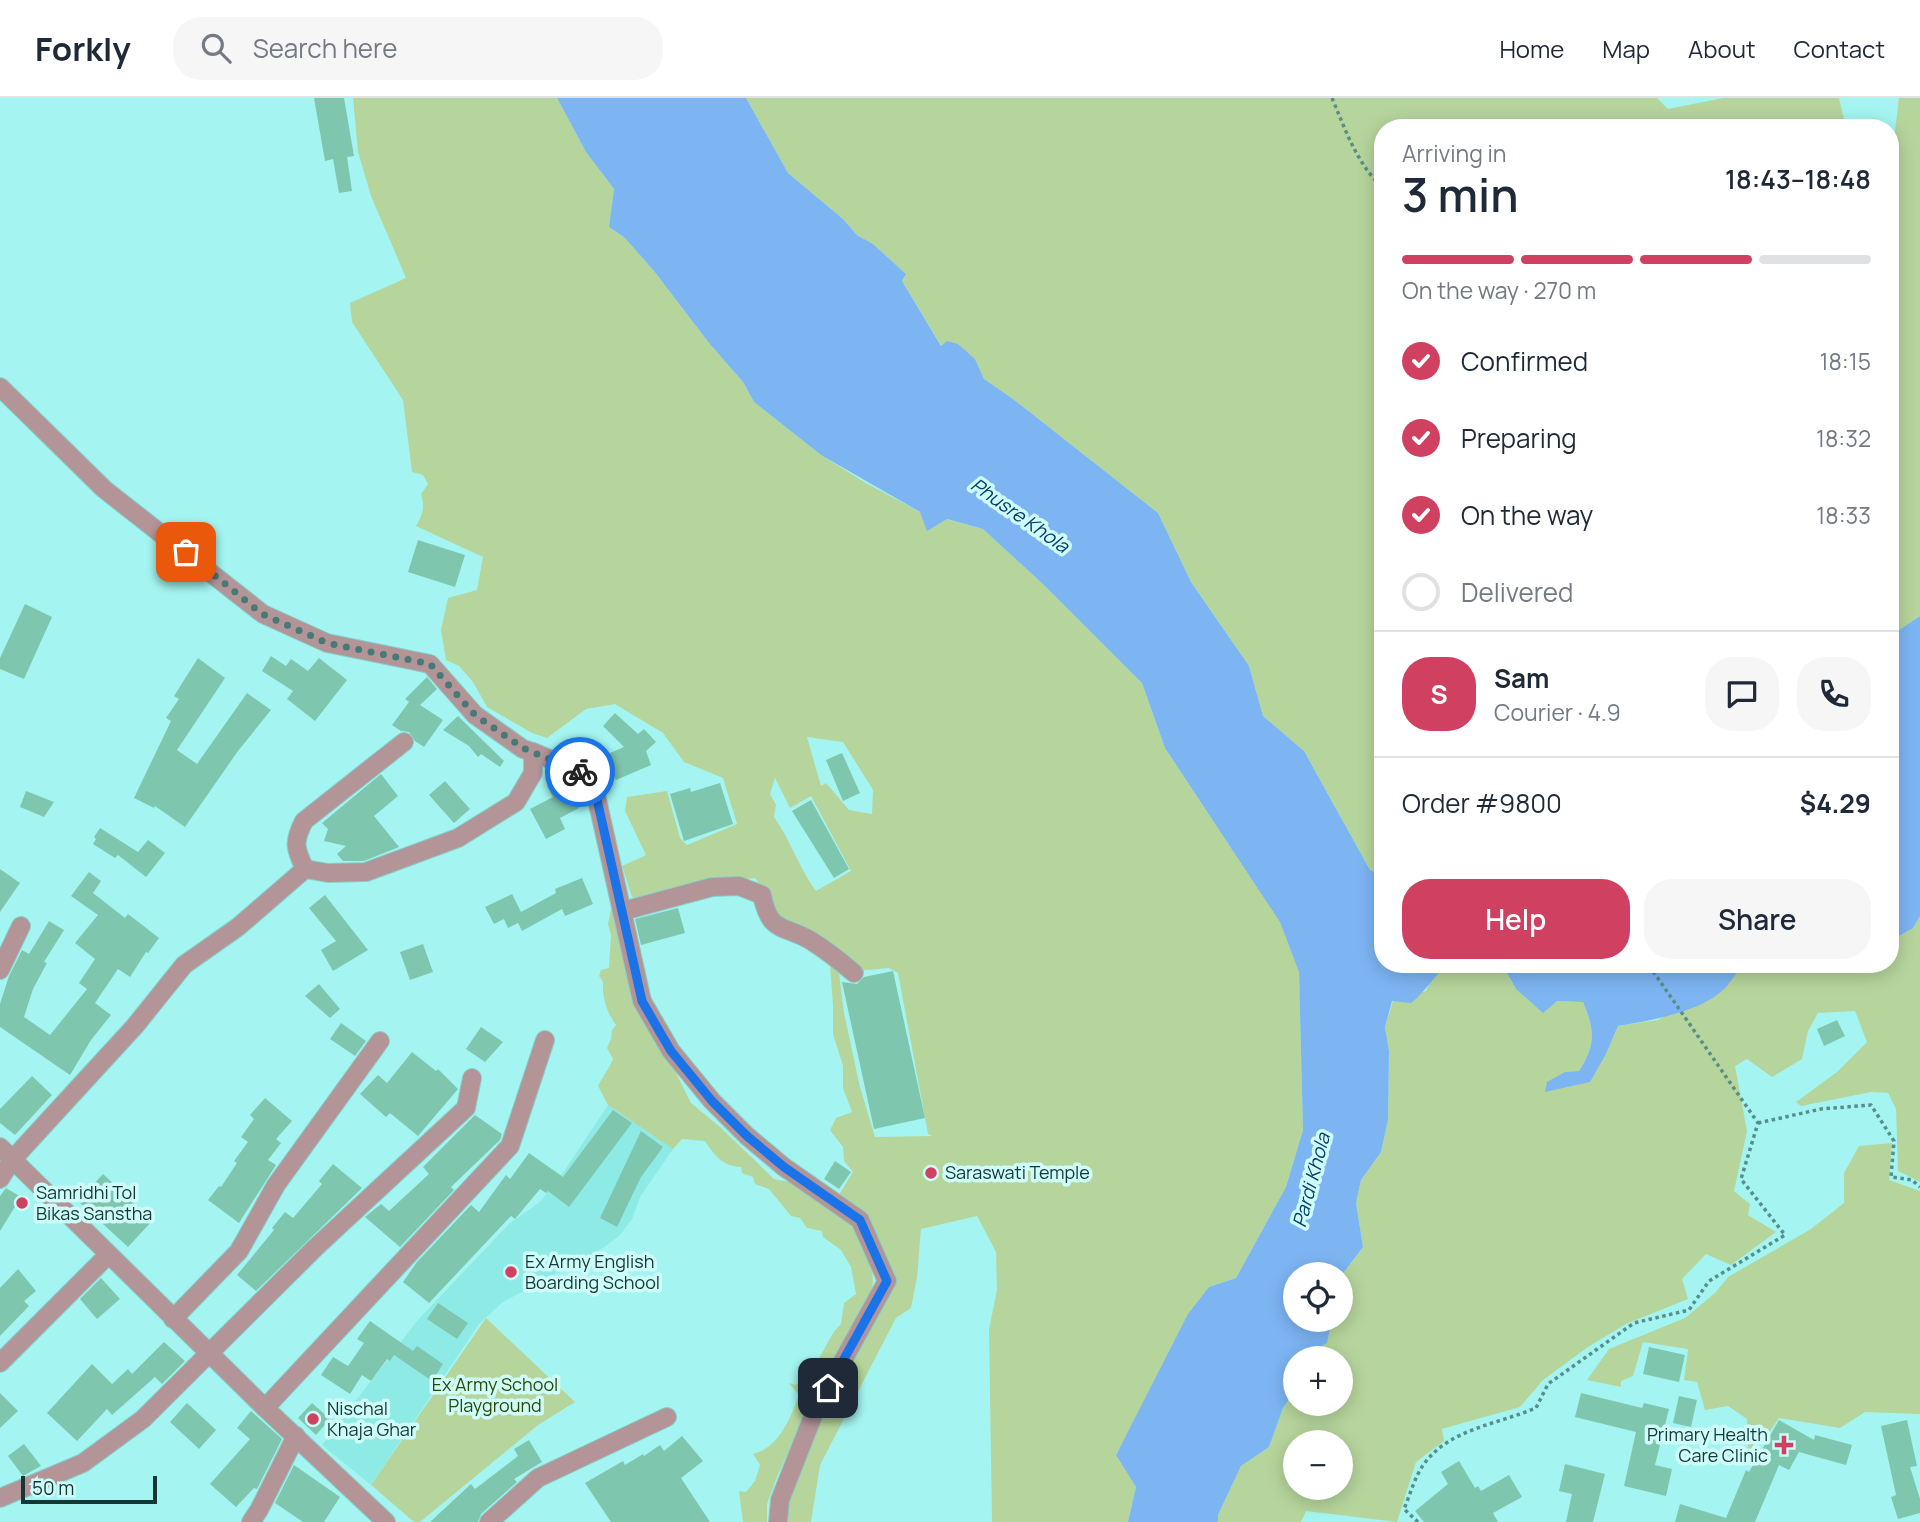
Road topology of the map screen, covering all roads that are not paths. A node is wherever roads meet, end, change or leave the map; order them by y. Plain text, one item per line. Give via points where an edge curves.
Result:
1 (0, 387) edge
2 (404, 742) dead end
3 (533, 752) junction
4 (305, 869) junction
5 (624, 911) junction
6 (21, 926) dead end
7 (0, 970) edge
8 (854, 974) dead end
9 (545, 1040) dead end
10 (380, 1041) dead end
11 (472, 1079) dead end
12 (6, 1153) edge
13 (0, 1180) edge
14 (108, 1255) junction
15 (173, 1319) junction
16 (209, 1353) junction
17 (0, 1363) edge
18 (265, 1408) junction
19 (667, 1417) dead end
20 (296, 1436) junction
21 (0, 1498) edge
22 (251, 1522) edge
23 (386, 1522) edge
24 (489, 1522) edge
25 (778, 1522) edge

1 - 3 street via 104,489 262,614 327,643 430,664 475,715
2 - 4 street via 304,821 296,836 297,853
3 - 4 street via 533,773 516,802 458,838 366,872
3 - 5 street via 592,777
4 - 12 street via 184,965 135,1026
5 - 8 street via 712,887 739,886 762,895 766,914 778,928 833,954
5 - 25 street via 642,1001 671,1051 747,1136 860,1220 887,1281 815,1411 780,1500
6 - 7 street
9 - 18 street via 510,1146
10 - 15 street via 276,1185 239,1251
11 - 16 street via 466,1108
12 - 13 street
12 - 14 street
14 - 15 street
14 - 17 street
15 - 16 street
16 - 18 street
16 - 21 street via 142,1419 83,1463
18 - 20 street
19 - 24 street via 538,1479
20 - 22 street
20 - 23 street

